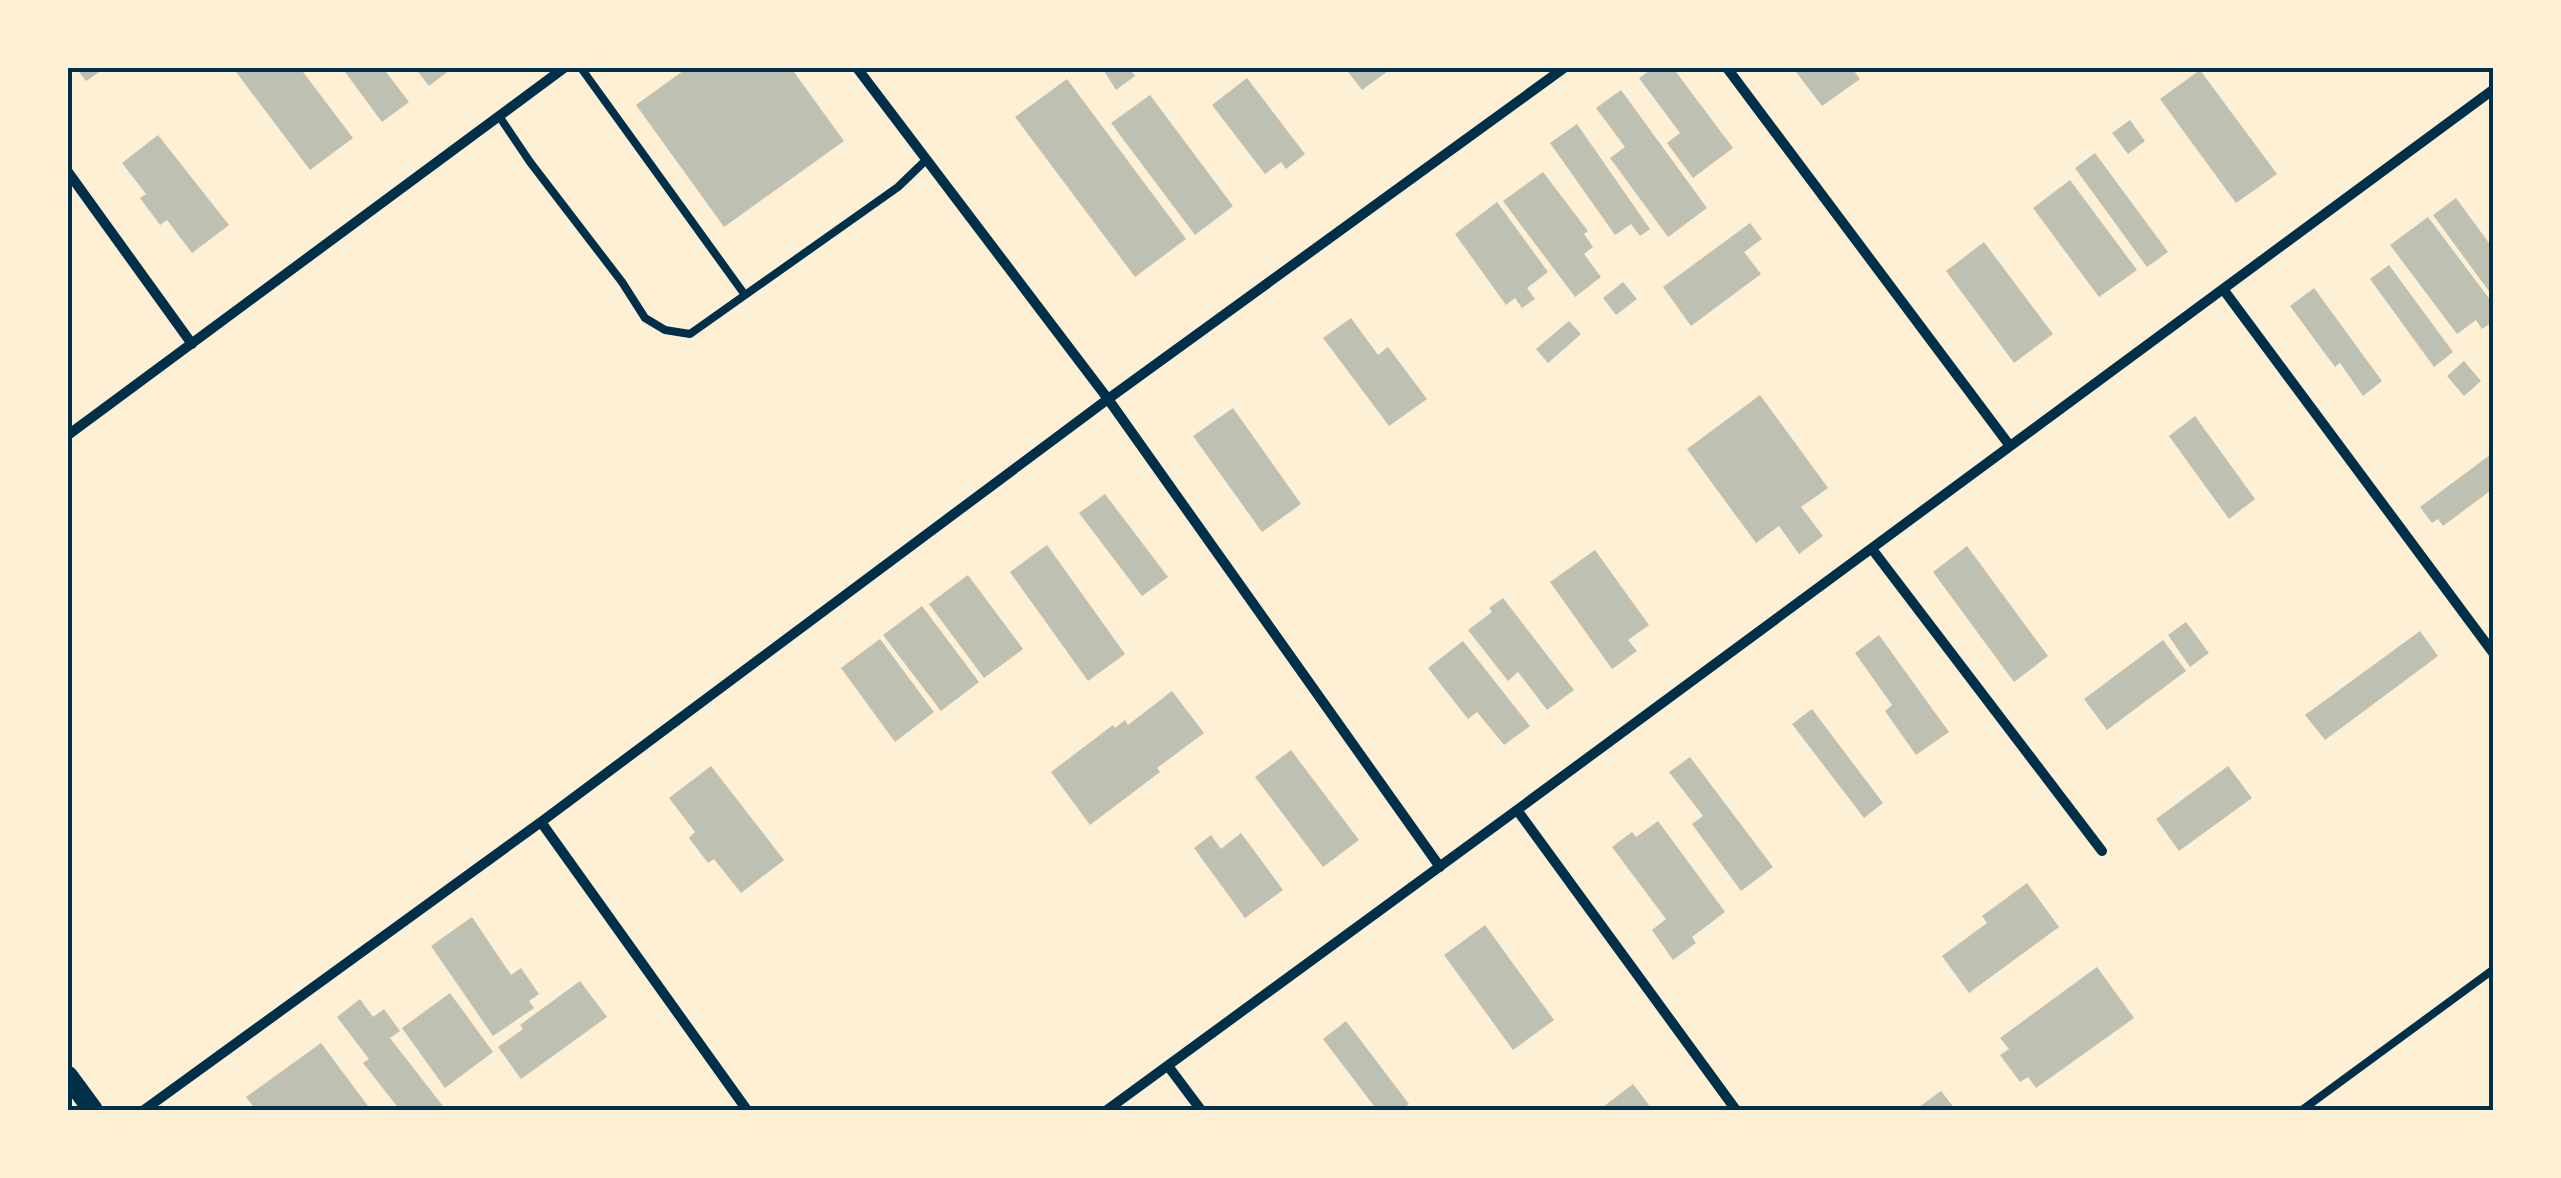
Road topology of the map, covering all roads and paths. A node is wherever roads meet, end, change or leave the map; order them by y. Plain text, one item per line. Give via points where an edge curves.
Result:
1 (564, 68) edge
2 (581, 68) edge
3 (856, 68) edge
4 (1564, 68) edge
5 (1727, 68) edge
6 (2494, 89) edge
7 (498, 116) junction
8 (926, 160) junction
9 (68, 172) edge
10 (2224, 289) junction
11 (745, 295) junction
12 (192, 344) junction
13 (1108, 400) junction
14 (68, 435) edge
15 (2010, 446) junction
16 (1872, 548) junction
17 (2494, 654) edge
18 (1517, 810) junction
19 (541, 822) junction
20 (2102, 851) dead end
21 (1440, 867) junction
22 (2494, 969) edge
23 (1168, 1066) junction
24 (68, 1076) edge
25 (93, 1110) edge
26 (144, 1110) edge
27 (747, 1110) edge
28 (1107, 1110) edge
29 (1201, 1110) edge
30 (1736, 1110) edge
31 (2302, 1110) edge

1 - 7 street
2 - 11 lane
3 - 8 street
4 - 13 street
5 - 15 street
6 - 10 street
7 - 11 lane via 645,318 690,334
7 - 12 street
8 - 11 lane
8 - 13 street
9 - 12 street
10 - 15 street
10 - 17 street
12 - 14 street
13 - 19 street
13 - 21 street
15 - 16 street
16 - 18 street
16 - 20 street
18 - 21 street
18 - 30 street
19 - 26 street
19 - 27 street
21 - 23 street
22 - 31 lane
23 - 28 street
23 - 29 street
24 - 25 main road

